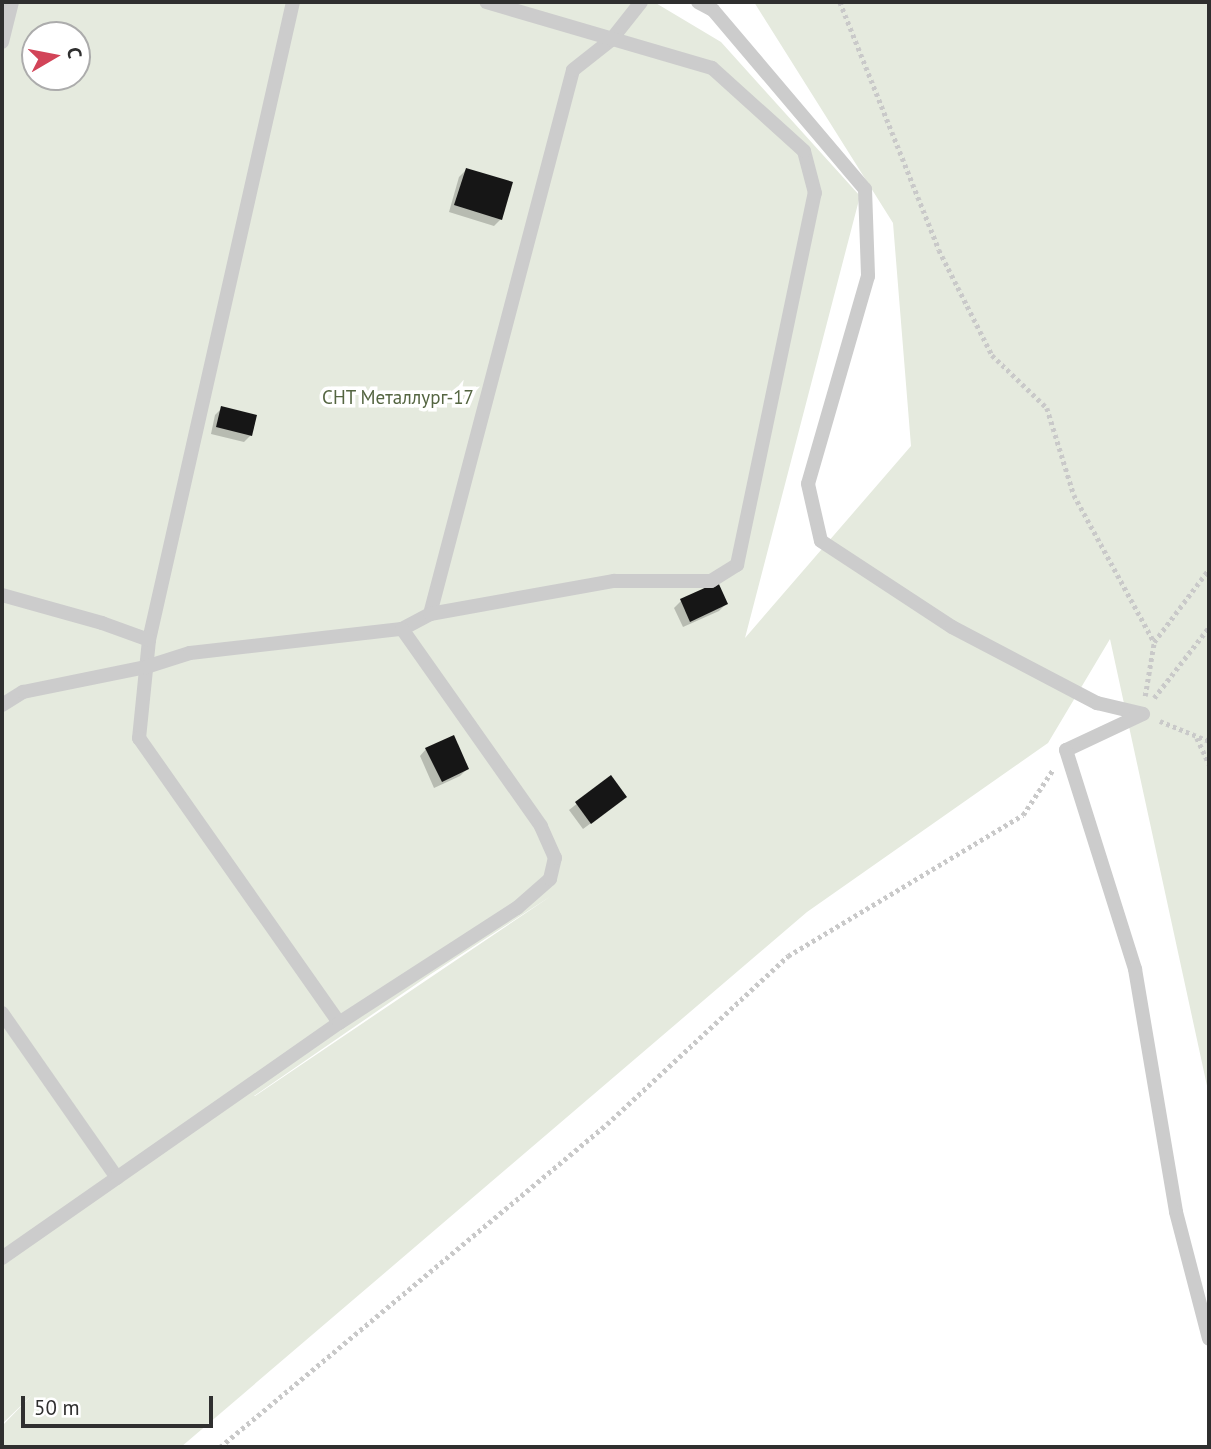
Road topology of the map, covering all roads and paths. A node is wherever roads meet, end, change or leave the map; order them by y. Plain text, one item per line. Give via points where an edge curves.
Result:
1 (12, 2) edge
2 (293, 2) edge
3 (486, 2) edge
4 (641, 2) edge
5 (698, 2) edge
6 (840, 2) edge
7 (611, 40) junction
8 (2, 42) edge
9 (1209, 569) edge
10 (2, 595) edge
11 (430, 614) junction
12 (1209, 627) edge
13 (402, 629) junction
14 (149, 640) junction
15 (1153, 642) junction
16 (146, 667) junction
17 (2, 705) edge
18 (1143, 714) junction
19 (1196, 737) junction
20 (1209, 741) edge
21 (1066, 750) junction
22 (1209, 764) edge
23 (2, 1013) edge
24 (339, 1023) junction
25 (117, 1178) junction
26 (2, 1258) edge
27 (1209, 1339) edge
28 (220, 1447) edge

1 - 8 lane
2 - 14 lane
3 - 7 lane
4 - 7 lane
5 - 18 lane via 713,10 864,190 867,276 808,484 821,541 952,627 1097,703
6 - 15 path via 939,250 992,355 1047,408 1074,495
7 - 11 lane via 573,69
7 - 11 lane via 712,68 804,151 815,193 737,565 710,581 614,581
9 - 15 path
10 - 14 lane
11 - 13 lane
12 - 18 path
13 - 16 lane via 190,653
13 - 24 lane via 541,826 555,858 550,879 517,908
14 - 16 lane
15 - 18 path
16 - 17 lane via 23,692
16 - 24 lane via 139,738
18 - 19 path
18 - 21 lane
19 - 20 path
19 - 22 path
21 - 27 lane via 1135,969 1176,1212
21 - 28 path via 1023,815 788,956 607,1124
23 - 25 lane
24 - 25 lane
25 - 26 lane

